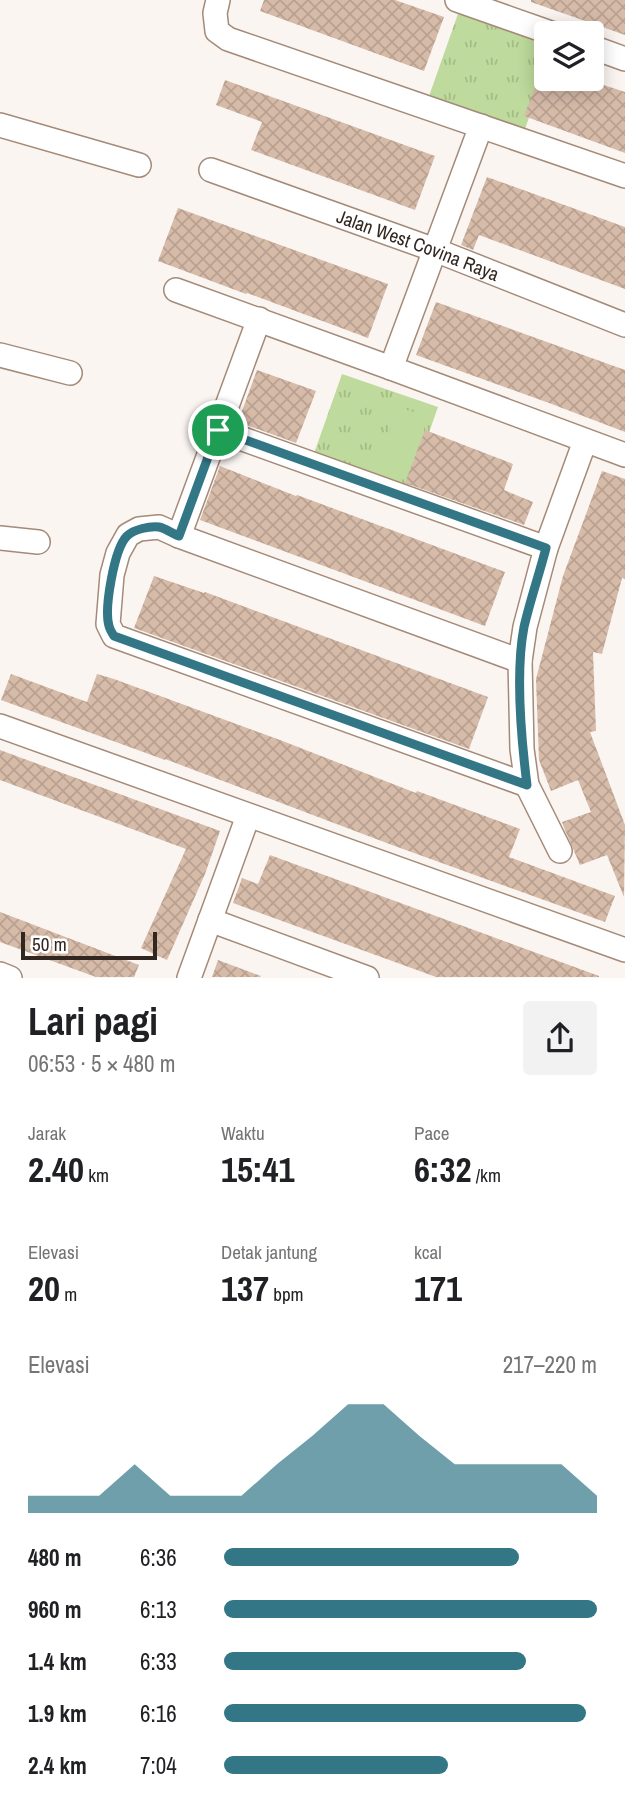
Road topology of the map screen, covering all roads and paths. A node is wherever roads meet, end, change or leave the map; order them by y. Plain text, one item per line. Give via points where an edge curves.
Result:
1 (218, 0) edge
2 (457, 0) edge
3 (534, 27) edge
4 (604, 51) edge
5 (625, 59) edge
6 (0, 125) edge
7 (481, 126) junction
8 (138, 165) dead end
9 (212, 170) dead end
10 (625, 176) edge
11 (435, 250) junction
12 (176, 290) dead end
13 (258, 319) junction
14 (625, 325) edge
15 (0, 355) edge
16 (391, 368) junction
17 (70, 373) dead end
18 (218, 430) junction
19 (584, 440) junction
20 (625, 455) edge
21 (179, 536) junction
22 (0, 538) edge
23 (38, 542) dead end
24 (546, 548) junction
25 (520, 661) junction
26 (0, 726) edge
27 (527, 785) junction
28 (248, 816) junction
29 (561, 851) dead end
30 (210, 920) junction
31 (625, 950) edge
32 (0, 974) edge
33 (10, 978) edge
34 (189, 978) edge
35 (367, 978) edge

1 - 7 street via 217,31 228,39
2 - 3 street
4 - 5 street
6 - 8 street
7 - 10 street
7 - 11 street
9 - 11 street, Jalan West Covina Raya
11 - 14 street, Jalan West Covina Raya
11 - 16 street
12 - 13 street
13 - 16 street
13 - 18 street
15 - 17 street
16 - 19 street
18 - 21 street
18 - 24 street
19 - 20 street
19 - 24 street
21 - 25 street
21 - 27 street via 159,527 128,535 112,575 108,624 114,636
22 - 23 street
24 - 25 street via 524,627
25 - 27 street
26 - 28 street
27 - 29 street
28 - 30 street
28 - 31 street
30 - 34 street
30 - 35 street
32 - 33 street

